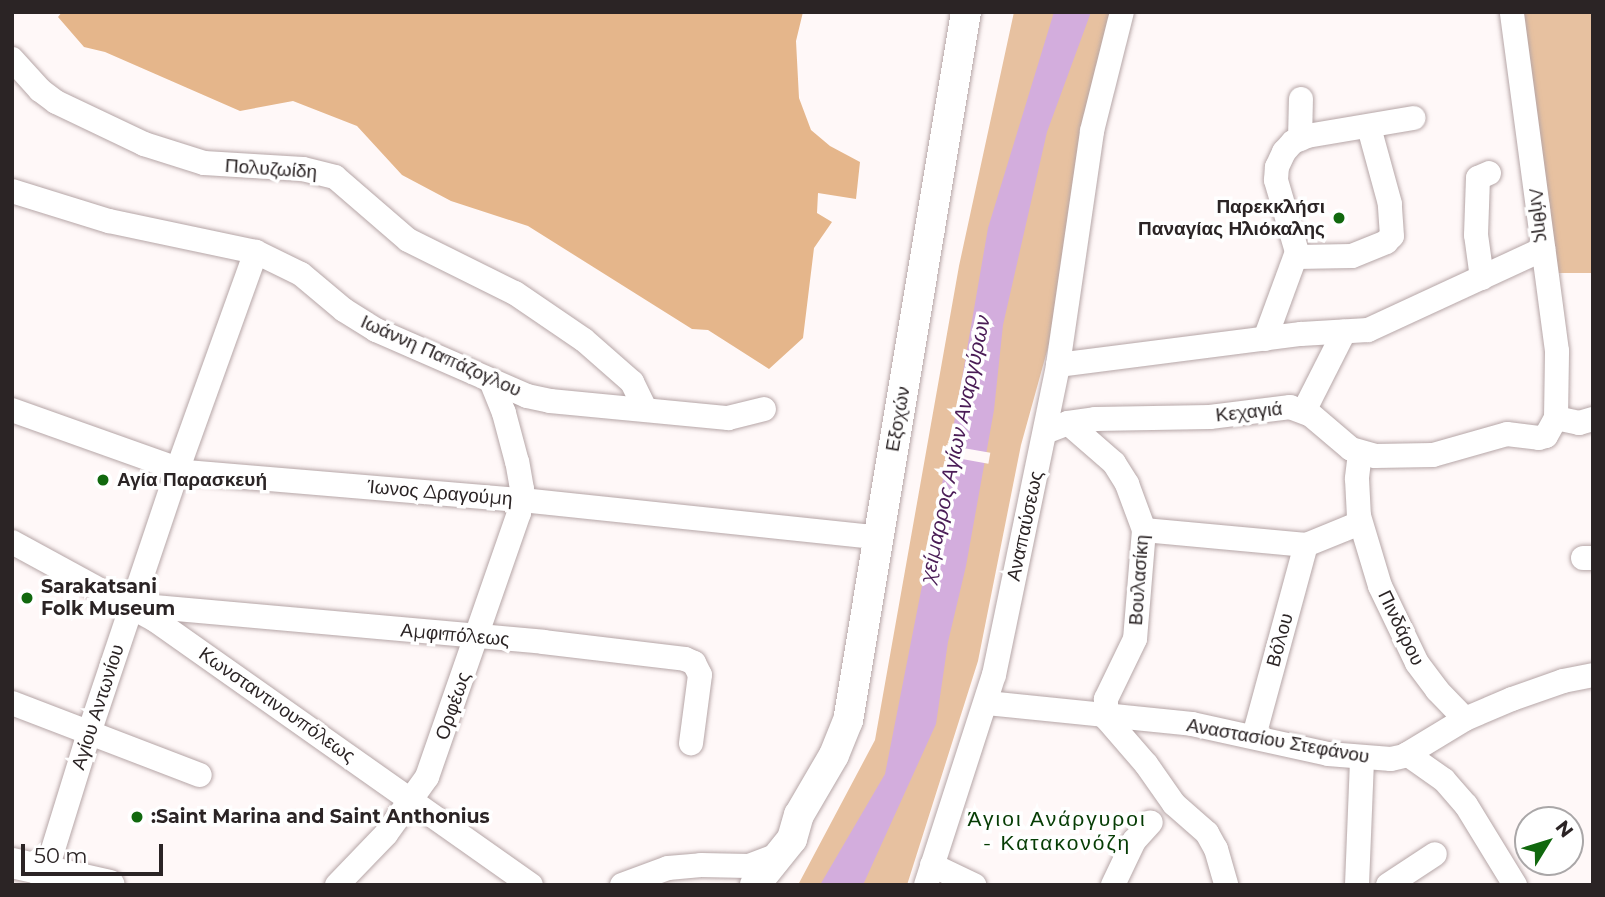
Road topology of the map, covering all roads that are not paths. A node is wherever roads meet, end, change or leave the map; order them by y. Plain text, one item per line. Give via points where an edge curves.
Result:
1 (966, 12) edge
2 (1122, 12) edge
3 (1511, 12) edge
4 (12, 59) edge
5 (1301, 99) dead end
6 (1413, 118) dead end
7 (1369, 127) junction
8 (1300, 139) junction
9 (1489, 173) dead end
10 (12, 191) edge
11 (1543, 249) junction
12 (256, 252) junction
13 (1296, 257) junction
14 (1482, 278) junction
15 (1344, 332) junction
16 (1265, 339) junction
17 (1058, 365) junction
18 (491, 381) junction
19 (645, 409) junction
20 (764, 409) dead end
21 (12, 410) edge
22 (1304, 411) junction
23 (1556, 418) junction
24 (1593, 419) edge
25 (1056, 428) junction
26 (1360, 453) junction
27 (177, 471) junction
28 (522, 500) junction
29 (1360, 523) junction
30 (1144, 530) junction
31 (877, 537) junction
32 (12, 542) edge
33 (1306, 545) junction
34 (132, 605) junction
35 (196, 612) junction
36 (476, 637) junction
37 (188, 642) junction
38 (1593, 675) edge
39 (12, 703) edge
40 (987, 704) junction
41 (1105, 715) junction
42 (1465, 719) junction
43 (89, 733) junction
44 (1254, 736) junction
45 (691, 743) dead end
46 (1407, 754) junction
47 (1362, 758) junction
48 (200, 775) dead end
49 (413, 800) junction
50 (799, 815) junction
51 (1151, 822) dead end
52 (1435, 854) dead end
53 (12, 863) edge
54 (706, 875) edge
55 (929, 875) edge
56 (44, 878) edge
57 (745, 878) edge
58 (110, 885) edge
59 (337, 885) edge
60 (531, 885) edge
61 (622, 885) edge
62 (974, 885) edge
63 (1112, 885) edge
64 (1226, 885) edge
65 (1357, 885) edge
66 (1388, 885) edge
67 (1515, 885) edge

1 - 31 main road, Εξοχών
2 - 17 street, Αναπαύσεως via 1092,131
3 - 11 street, Λήθης
4 - 19 street, Πολυζωίδη via 56,102 144,144 204,163 303,169 334,177 408,240 515,293 583,340 626,376
5 - 8 street
6 - 7 street
7 - 8 street
7 - 13 street via 1390,204 1392,236 1352,256
8 - 13 street via 1284,152 1276,173
9 - 14 street via 1478,178 1476,235
10 - 12 street, Ιωάννη Παπάζογλου via 119,224
11 - 14 street
11 - 23 street, Λήθης via 1557,351
12 - 18 street, Ιωάννη Παπάζογλου via 301,274 376,330
12 - 27 street, Αγίου Αντωνίου
13 - 16 street
14 - 15 street via 1380,326
15 - 16 street
15 - 22 street
16 - 17 street
17 - 25 street, Αναπαύσεως
18 - 19 street, Ιωάννη Παπάζογλου via 541,399
18 - 28 street, Ορφέως via 511,434
19 - 20 street, Ιωάννη Παπάζογλου via 728,418
21 - 27 street, Ίωνος Δραγούμη
22 - 25 street, Κεχαγιά via 1288,407 1210,417 1104,418
22 - 26 street, Κεχαγιά
23 - 24 street via 1579,424
23 - 26 street, Κεχαγιά via 1543,438 1507,434 1422,456
25 - 30 street, Βουλασίκη via 1114,463
25 - 40 street, Αναπαύσεως
26 - 29 street, Πινδάρου
27 - 28 street, Ίωνος Δραγούμη
27 - 34 street, Αγίου Αντωνίου
28 - 31 street, Ίωνος Δραγούμη
28 - 36 street, Ορφέως
29 - 33 street
29 - 42 street, Πινδάρου via 1406,645 1437,690
30 - 33 street
30 - 41 street, Βουλασίκη via 1135,639 1108,695
31 - 50 main road, Εξοχών via 845,729
32 - 34 street, Κωνσταντινουπόλεως
33 - 44 street, Βόλου
34 - 35 street, Αμφιπόλεως
34 - 37 street, Κωνσταντινουπόλεως
34 - 43 street, Αγίου Αντωνίου
35 - 36 street, Αμφιπόλεως
35 - 37 street
36 - 45 street, Αμφιπόλεως via 690,661 700,675
36 - 49 street, Ορφέως via 436,754
37 - 49 street, Κωνσταντινουπόλεως
38 - 42 street, Αναστασίου Στεφάνου via 1542,688
39 - 43 street
40 - 41 street, Αναστασίου Στεφάνου
40 - 55 street, Αναπαύσεως
41 - 44 street, Αναστασίου Στεφάνου
41 - 64 street via 1174,804 1207,833
42 - 46 street, Αναστασίου Στεφάνου
43 - 48 street
43 - 56 street, Αγίου Αντωνίου
44 - 47 street, Αναστασίου Στεφάνου
46 - 47 street, Αναστασίου Στεφάνου
46 - 67 street via 1444,780 1466,805
47 - 65 street
49 - 59 street, Ορφέως
49 - 60 street, Κωνσταντινουπόλεως
50 - 57 main road
50 - 57 main road via 783,853
51 - 63 street via 1135,841
52 - 66 street
53 - 56 main road
54 - 57 street
54 - 61 street via 658,870
55 - 62 street
56 - 58 main road

